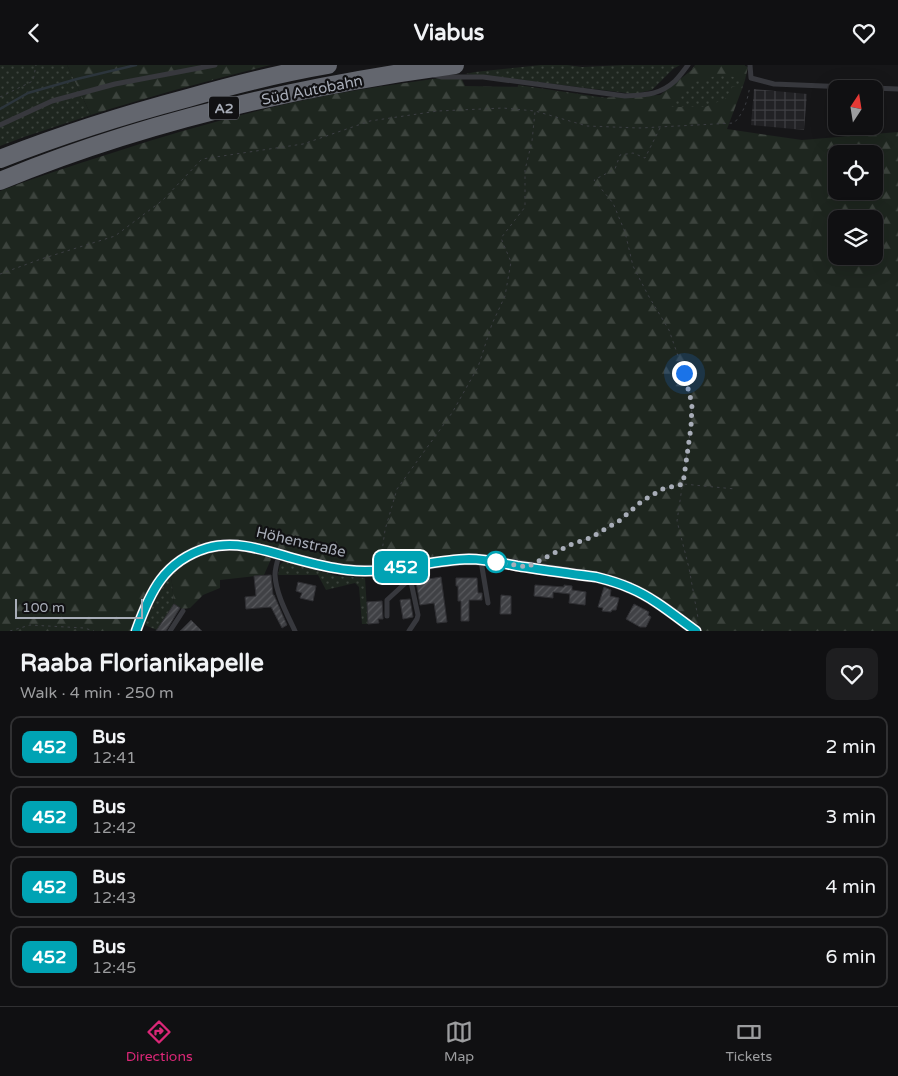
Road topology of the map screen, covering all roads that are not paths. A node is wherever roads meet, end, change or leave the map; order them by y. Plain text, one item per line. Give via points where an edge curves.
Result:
1 (214, 65) edge
2 (328, 65) edge
3 (455, 65) edge
4 (688, 65) edge
5 (750, 65) edge
6 (409, 71) junction
7 (898, 89) edge
8 (0, 125) edge
9 (0, 159) edge
10 (0, 181) edge
11 (279, 554) junction
12 (481, 560) junction
13 (410, 572) junction
14 (488, 603) dead end
15 (183, 611) dead end
16 (386, 616) dead end
17 (697, 627) edge
18 (136, 631) edge
19 (170, 631) edge
20 (295, 631) edge
21 (409, 631) edge

1 - 8 lane via 115,84 52,101
2 - 9 highway, Süd Autobahn / A2 via 140,111
3 - 6 highway, Süd Autobahn / A2
4 - 6 lane via 662,91 625,96 483,77 442,77
5 - 7 lane via 751,78 774,84
6 - 10 highway, Süd Autobahn / A2 via 228,107 47,161
11 - 13 street, Höhenstraße via 349,570
11 - 18 street, Höhenstraße via 232,545 217,546 191,555 160,581 150,596
11 - 20 lane via 276,582
12 - 13 street, Höhenstraße via 454,560
12 - 14 lane
12 - 17 street, Höhenstraße via 615,582
13 - 16 lane via 387,600
13 - 21 lane via 418,615
15 - 19 lane

